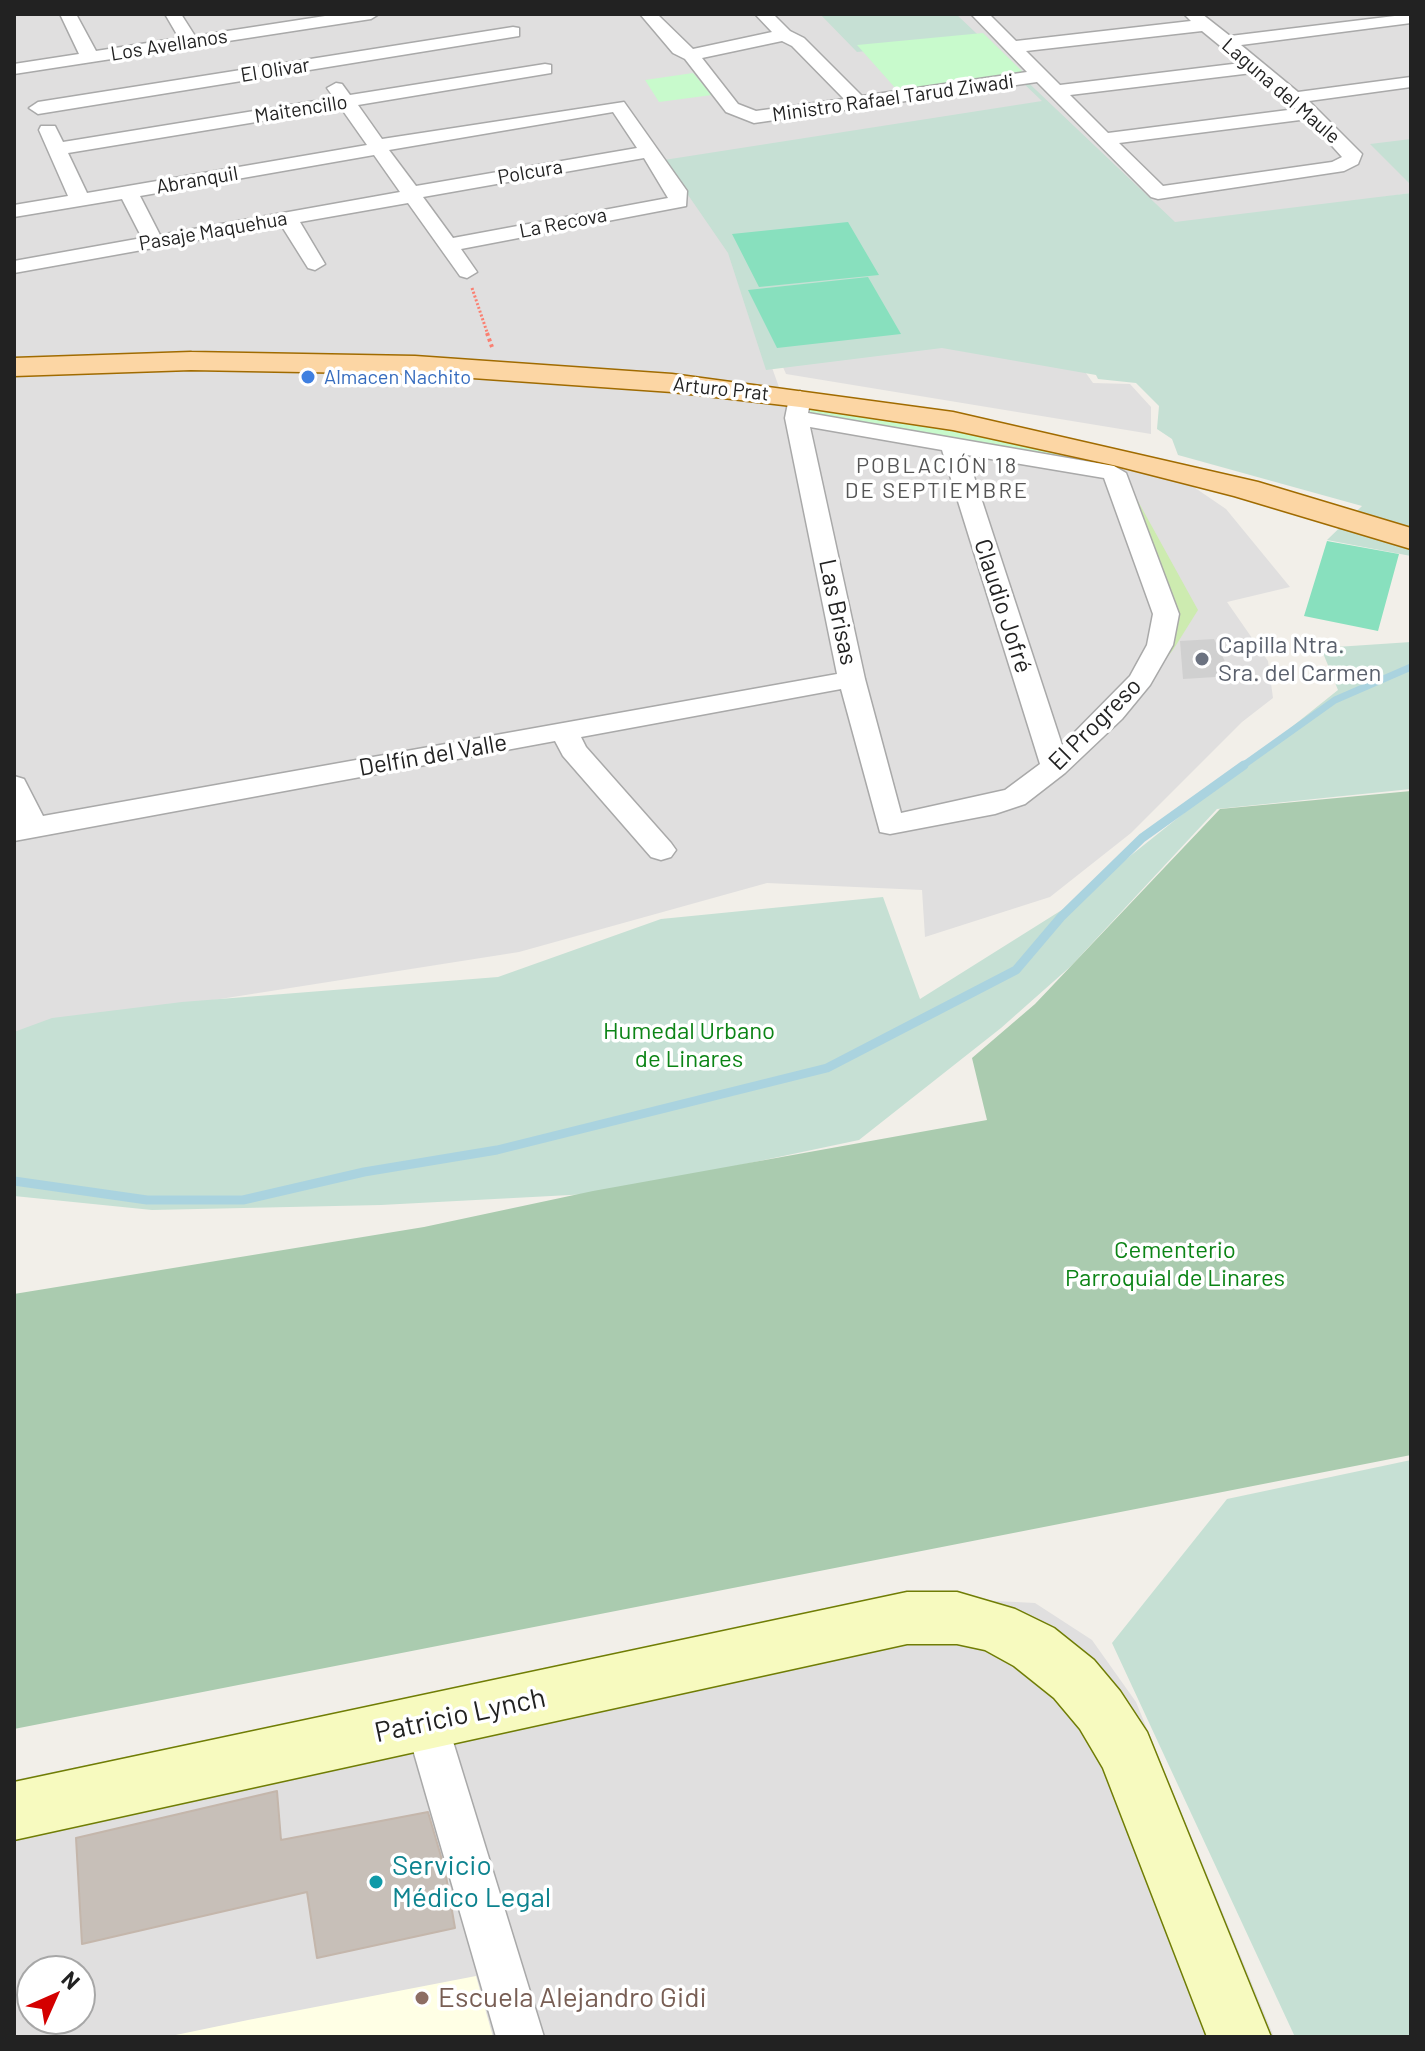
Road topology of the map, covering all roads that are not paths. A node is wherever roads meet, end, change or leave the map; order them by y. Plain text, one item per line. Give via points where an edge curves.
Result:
1 (68, 14) edge
2 (173, 14) edge
3 (371, 14) edge
4 (497, 14) edge
5 (648, 14) edge
6 (763, 14) edge
7 (979, 14) edge
8 (1411, 18) edge
9 (1199, 19) edge
10 (513, 32) junction
11 (784, 35) junction
12 (300, 39) edge
13 (190, 42) junction
14 (1226, 42) junction
15 (1012, 47) junction
16 (691, 55) junction
17 (90, 57) junction
18 (1256, 67) junction
19 (545, 69) junction
20 (1040, 76) junction
21 (1411, 82) edge
22 (26, 84) edge
23 (562, 87) dead end
24 (1056, 91) junction
25 (1294, 98) junction
26 (345, 102) junction
27 (859, 103) junction
28 (1312, 113) junction
29 (1104, 139) junction
30 (378, 148) junction
31 (57, 149) junction
32 (650, 151) junction
33 (128, 192) junction
34 (412, 194) junction
35 (80, 200) junction
36 (14, 211) edge
37 (287, 218) junction
38 (154, 242) junction
39 (448, 245) junction
40 (315, 264) dead end
41 (14, 267) edge
42 (467, 272) road end
43 (14, 367) edge
44 (798, 408) junction
45 (952, 445) junction
46 (1114, 473) joint
47 (1411, 539) edge
48 (852, 679) junction
49 (565, 731) junction
50 (1055, 767) junction
51 (14, 785) edge
52 (890, 825) joint
53 (24, 829) edge
54 (661, 850) dead end
55 (426, 1722) junction
56 (14, 1811) edge
57 (520, 2037) edge
58 (1239, 2037) edge

1 - 17 street
2 - 13 street
3 - 12 street, Los Avellanos
4 - 10 street
5 - 16 street
6 - 11 street
7 - 15 street
8 - 14 street
9 - 14 street, Laguna del Maule
9 - 15 street
10 - 12 street, El Olivar
10 - 19 street
11 - 16 street
11 - 27 street via 798,42
12 - 13 street, Los Avellanos
12 - 22 street, El Olivar
12 - 26 street
13 - 17 street, Los Avellanos
14 - 18 street, Laguna del Maule
15 - 20 street
16 - 27 street, Ministro Rafael Tarud Ziwadi via 732,108 745,115
17 - 22 street, Los Avellanos
18 - 24 street
18 - 25 street, Laguna del Maule
19 - 23 street
19 - 26 street, Maitencillo
20 - 24 street
20 - 27 street, Ministro Rafael Tarud Ziwadi
21 - 25 street
22 - 31 street
24 - 29 street
25 - 28 street, Laguna del Maule
26 - 30 street
26 - 31 street, Maitencillo
28 - 29 street
28 - 29 street, Laguna del Maule via 1352,154 1349,162 1158,193
30 - 32 street, Abranquil via 618,106
30 - 33 street, Abranquil
30 - 34 street
31 - 35 street
32 - 34 street, Polcura
32 - 39 street, La Recova via 679,202
33 - 35 street, Abranquil
33 - 38 street
34 - 37 street, Pasaje Maquehua
34 - 39 street
35 - 36 street, Abranquil
37 - 38 street, Pasaje Maquehua
37 - 40 street
38 - 41 street, Pasaje Maquehua
39 - 42 street
43 - 44 main road, Arturo Prat via 385,363 581,375
44 - 45 street, Arturo Prat
44 - 47 main road, Arturo Prat via 953,421 1246,489
44 - 48 street, Las Brisas
45 - 46 street, Arturo Prat
45 - 50 street, Claudio Jofré
46 - 50 street, El Progreso via 1166,614 1165,628 1154,659 1129,695
48 - 49 street, Delfín del Valle
48 - 52 street, Las Brisas
49 - 53 street, Delfín del Valle
49 - 54 street via 573,750
50 - 52 street, El Progreso via 995,805
51 - 53 street
55 - 56 street, Patricio Lynch
55 - 57 street
55 - 58 street, Patricio Lynch via 907,1618 957,1618 995,1627 1034,1647 1074,1679 1126,1752

